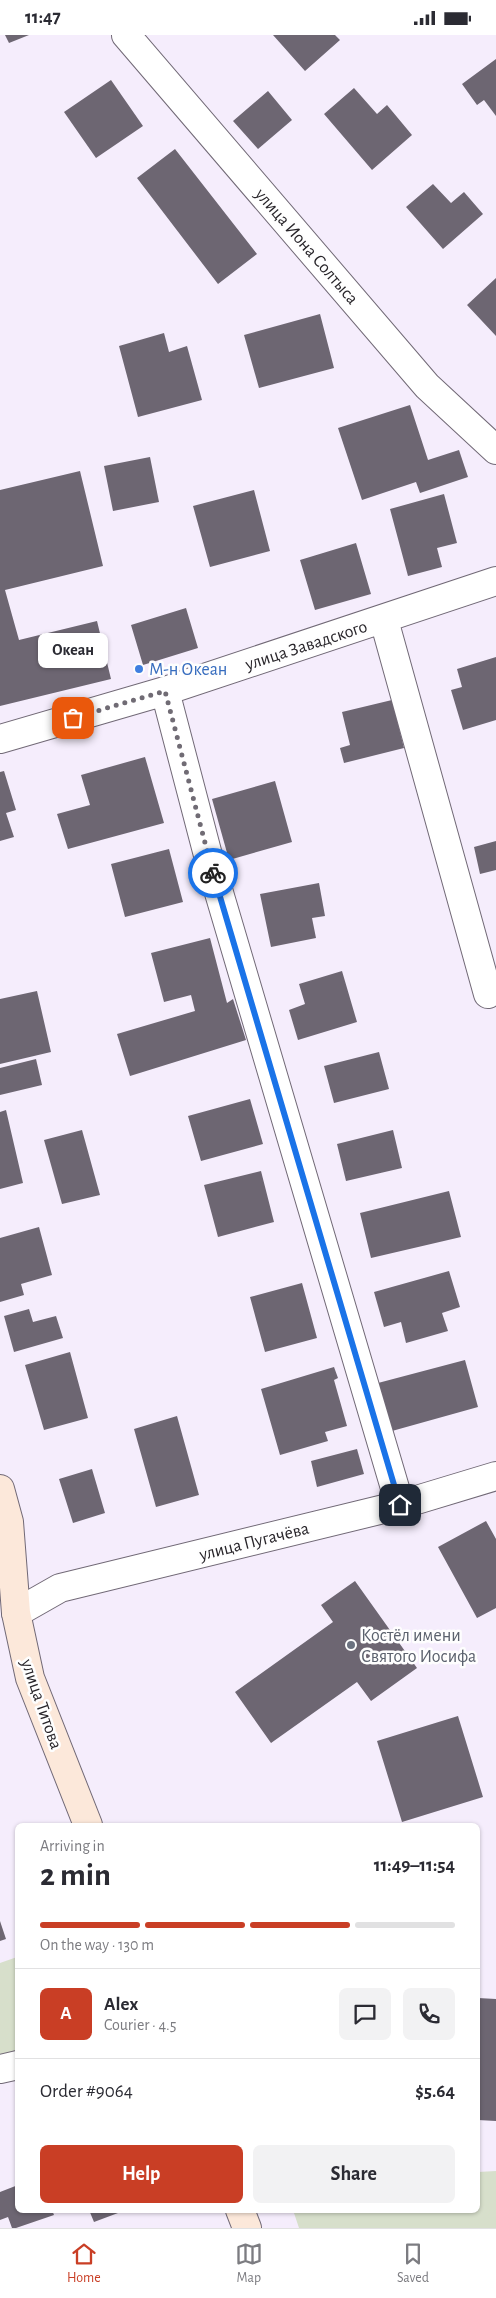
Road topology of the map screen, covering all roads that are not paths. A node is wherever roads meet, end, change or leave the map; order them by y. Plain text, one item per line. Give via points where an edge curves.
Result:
1 (126, 35) edge
2 (496, 450) edge
3 (496, 581) edge
4 (384, 619) junction
5 (165, 691) junction
6 (0, 739) edge
7 (488, 995) dead end
8 (496, 1476) edge
9 (0, 1489) edge
10 (400, 1505) junction
11 (4, 1524) edge
12 (16, 1613) junction
13 (87, 1823) edge
14 (15, 2066) edge
15 (0, 2069) edge
16 (241, 2213) edge
17 (246, 2228) edge

1 - 2 street, улица Иона Солтыса via 427,386
3 - 4 street, улица Завадского
4 - 5 street, улица Завадского
4 - 7 street
5 - 6 street, улица Завадского
5 - 10 street via 209,859
8 - 10 street, улица Пугачёва
9 - 11 street, улица Титова
10 - 12 street, улица Пугачёва via 60,1588
11 - 12 street, улица Титова
12 - 13 street, улица Титова via 30,1678
14 - 15 street
16 - 17 street

